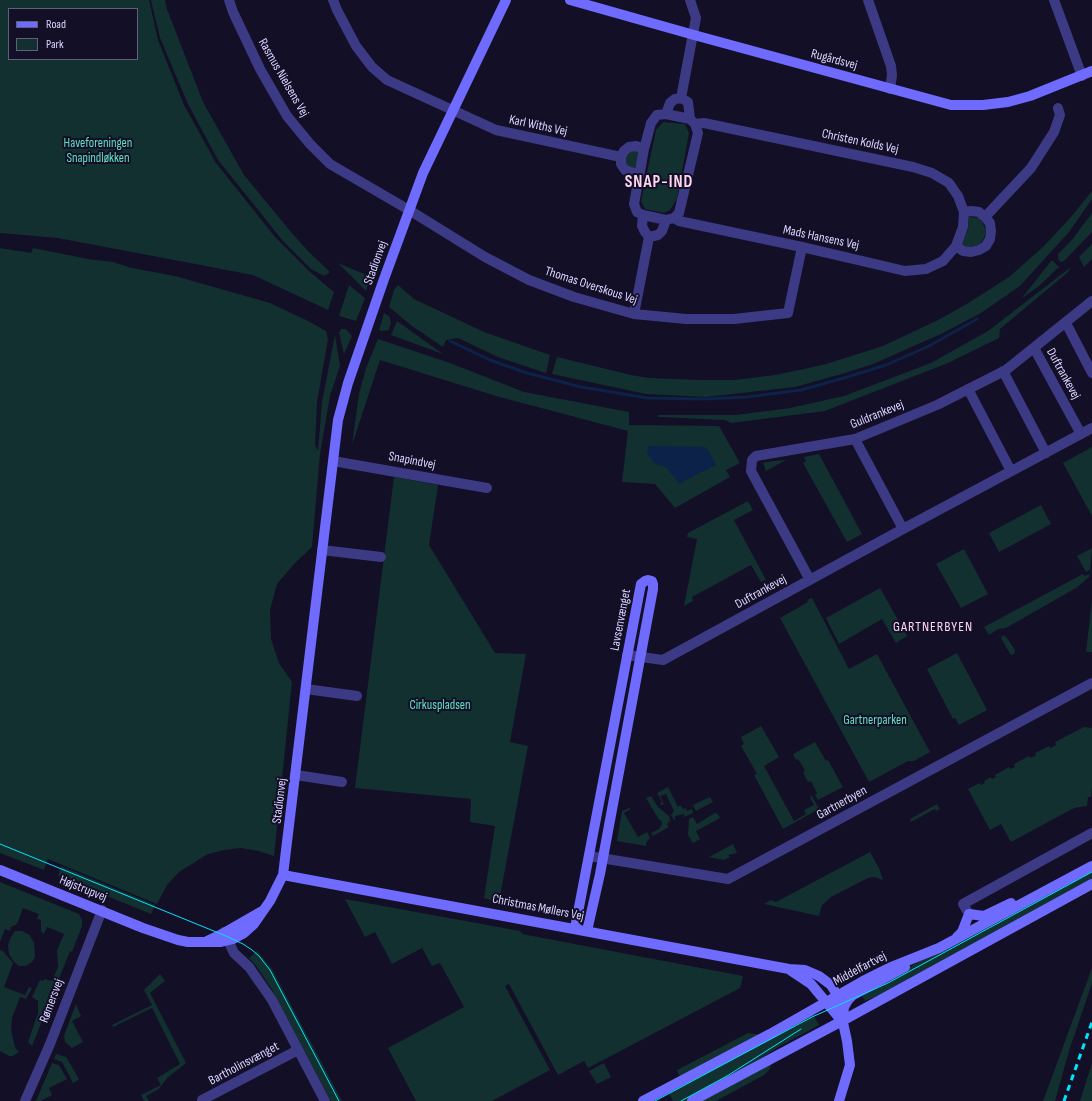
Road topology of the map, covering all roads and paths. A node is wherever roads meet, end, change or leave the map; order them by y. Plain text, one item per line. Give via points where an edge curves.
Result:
1 (229, 0) edge
2 (333, 0) edge
3 (506, 0) edge
4 (570, 0) edge
5 (690, 0) edge
6 (868, 0) edge
7 (1054, 0) edge
8 (694, 35) junction
9 (1092, 71) edge
10 (1082, 76) junction
11 (890, 89) junction
12 (681, 98) junction
13 (1058, 108) dead end
14 (453, 110) junction
15 (666, 114) junction
16 (693, 122) junction
17 (644, 149) junction
18 (621, 157) junction
19 (639, 174) junction
20 (409, 210) junction
21 (964, 212) junction
22 (643, 214) junction
23 (986, 217) junction
24 (670, 219) junction
25 (650, 237) junction
26 (956, 246) junction
27 (802, 247) junction
28 (1092, 301) edge
29 (634, 314) junction
30 (1066, 323) junction
31 (1034, 348) junction
32 (1003, 371) junction
33 (1092, 373) edge
34 (968, 389) junction
35 (1092, 428) edge
36 (1081, 434) junction
37 (855, 440) junction
38 (1046, 452) junction
39 (333, 461) junction
40 (1011, 471) junction
41 (487, 488) dead end
42 (903, 529) junction
43 (322, 550) junction
44 (381, 557) dead end
45 (810, 580) junction
46 (627, 655) junction
47 (640, 657) junction
48 (1092, 683) edge
49 (306, 689) junction
50 (357, 696) dead end
51 (608, 755) junction
52 (622, 758) junction
53 (296, 775) junction
54 (342, 782) dead end
55 (1092, 833) edge
56 (588, 856) junction
57 (602, 858) junction
58 (1092, 866) edge
59 (0, 870) edge
60 (283, 875) junction
61 (1061, 883) junction
62 (1092, 884) edge
63 (102, 910) junction
64 (969, 914) junction
65 (574, 928) junction
66 (586, 930) junction
67 (156, 932) joint
68 (226, 937) junction
69 (953, 940) junction
70 (939, 948) junction
71 (789, 969) junction
72 (837, 995) junction
73 (826, 1002) junction
74 (842, 1021) junction
75 (298, 1050) junction
76 (202, 1100) edge
77 (25, 1101) edge
78 (325, 1101) edge
79 (643, 1101) edge
80 (692, 1101) edge
81 (839, 1101) edge

1 - 20 street, Rasmus Nielsens Vej via 260,69 287,116 310,144 330,164
2 - 14 street, Karl Withs Vej via 356,46 372,67 387,80
3 - 14 street, Stadionvej
4 - 8 street, Rugårdsvej
5 - 8 street via 696,18
6 - 11 street via 891,66
7 - 10 street
8 - 11 street, Rugårdsvej
8 - 12 street
9 - 10 street, Rugårdsvej
10 - 11 street, Rugårdsvej via 1030,96 983,105 951,105
12 - 15 street via 670,103
12 - 16 street via 688,102
13 - 23 street via 1060,115 1054,132 1031,168
14 - 18 street, Karl Withs Vej via 496,130
14 - 20 street, Stadionvej via 423,173
15 - 16 street, Christen Kolds Vej
15 - 17 street via 657,115 651,123
16 - 21 street, Christen Kolds Vej via 932,173 949,184 958,196
16 - 24 street via 698,133 690,171 679,213
17 - 18 street via 636,146 629,148
17 - 19 street
18 - 19 street via 625,170
19 - 22 street via 634,204 637,212
20 - 29 street, Thomas Overskous Vej via 485,257 529,280 574,297
20 - 39 street, Stadionvej via 348,383 338,420
21 - 23 street via 979,212
21 - 26 street via 963,227
22 - 24 street, Mads Hansens Vej
22 - 25 street via 642,226
23 - 26 street via 991,231 986,246 971,252 963,251
24 - 25 street via 658,235
24 - 27 street, Mads Hansens Vej
25 - 29 street
26 - 27 street, Mads Hansens Vej via 943,261 926,269 904,271
27 - 29 street, Thomas Overskous Vej via 788,313 734,319 686,320
28 - 30 street, Guldrankevej
30 - 31 street, Guldrankevej
30 - 33 street, Duftrankevej
31 - 32 street, Guldrankevej
31 - 36 street, Duftrankevej
32 - 34 street, Guldrankevej
32 - 38 street
34 - 37 street, Guldrankevej
34 - 40 street
35 - 36 street, Duftrankevej
36 - 38 street, Duftrankevej
37 - 42 street
37 - 45 street, Guldrankevej via 756,456 752,460 751,471
38 - 40 street, Duftrankevej
39 - 41 street, Snapindvej
39 - 43 street, Stadionvej
40 - 42 street, Duftrankevej
42 - 45 street, Duftrankevej
43 - 44 street
43 - 49 street, Stadionvej
45 - 47 street, Duftrankevej via 663,660
46 - 47 street, Duftrankevej
46 - 47 street, Lavsenvænget via 641,584 648,580 652,581 653,589
46 - 51 street, Lavsenvænget
47 - 52 street, Lavsenvænget
48 - 57 street, Gartnerbyen via 728,879
49 - 50 street
49 - 53 street, Stadionvej
51 - 52 street
51 - 56 street, Lavsenvænget
52 - 57 street, Lavsenvænget
53 - 54 street
53 - 60 street, Stadionvej
55 - 64 street via 963,904
56 - 57 street, Gartnerbyen
56 - 65 street, Lavsenvænget
57 - 66 street, Lavsenvænget
58 - 61 street, Middelfartvej
59 - 63 street, Højstrupvej
60 - 65 street, Christmas Møllers Vej
60 - 68 street, Stadionvej via 270,901 250,929
61 - 64 street via 1016,900 984,916
61 - 69 street, Middelfartvej
62 - 74 street
63 - 67 street, Højstrupvej
63 - 77 street, Rømersvej
64 - 69 street via 962,932
65 - 66 street, Christmas Møllers Vej
66 - 71 street, Christmas Møllers Vej
67 - 68 street, Stadionvej via 178,940 199,943 221,942
68 - 75 street via 234,953 249,966 263,985
69 - 70 street, Middelfartvej
70 - 72 street, Middelfartvej via 889,968
70 - 74 street via 852,996 844,1008
71 - 72 street, Christmas Møllers Vej via 805,970 818,976 831,985
71 - 73 street, Christmas Møllers Vej via 806,980
72 - 73 street, Middelfartvej
72 - 74 street
73 - 74 street, Christmas Møllers Vej
73 - 79 street, Middelfartvej
74 - 80 street
74 - 81 street via 850,1065
75 - 76 street, Bartholinsvænget
75 - 78 street

